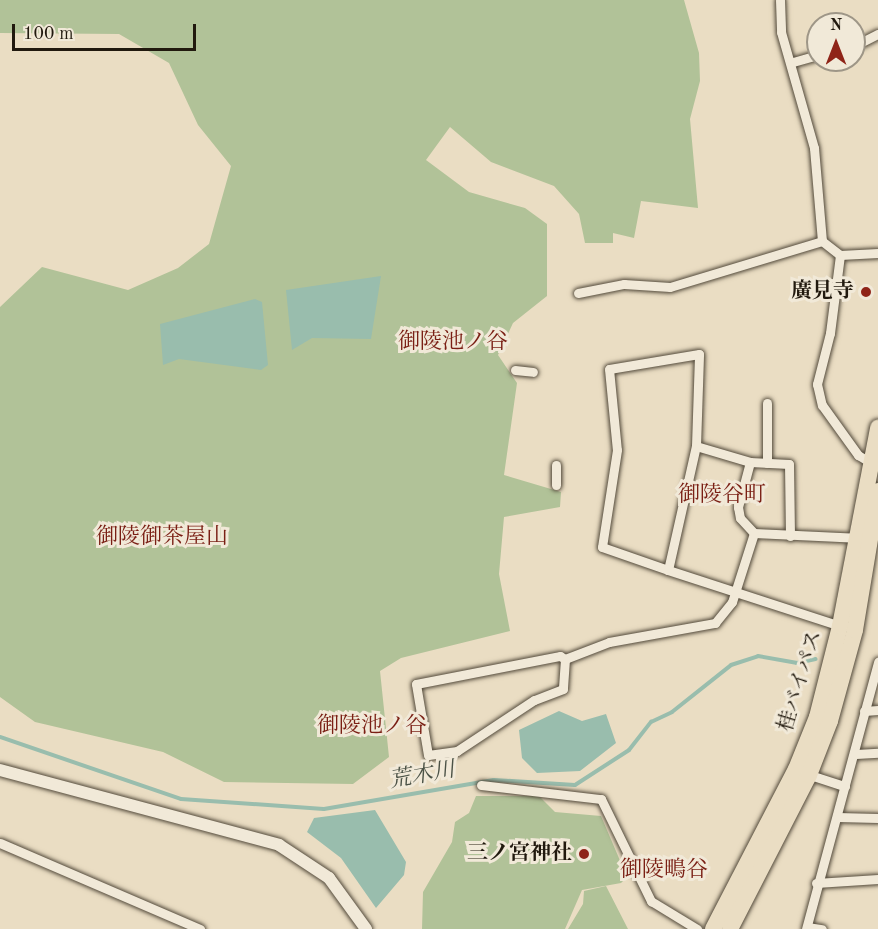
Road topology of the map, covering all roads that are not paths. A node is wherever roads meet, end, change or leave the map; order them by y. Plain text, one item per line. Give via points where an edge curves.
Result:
1 (780, 0) edge
2 (806, 58) edge
3 (793, 62) junction
4 (822, 241) junction
5 (878, 253) edge
6 (840, 255) junction
7 (578, 293) dead end
8 (515, 370) dead end
9 (533, 372) dead end
10 (767, 402) dead end
11 (878, 428) edge
12 (696, 447) junction
13 (750, 462) junction
14 (767, 462) junction
15 (873, 464) edge
16 (556, 465) dead end
17 (556, 485) dead end
18 (878, 491) edge
19 (754, 533) junction
20 (869, 533) edge
21 (790, 536) junction
22 (668, 570) junction
23 (735, 592) junction
24 (848, 628) junction
25 (565, 660) junction
26 (878, 662) edge
27 (864, 711) junction
28 (878, 711) edge
29 (878, 753) edge
30 (856, 754) junction
31 (0, 770) edge
32 (803, 772) junction
33 (481, 785) dead end
34 (845, 786) junction
35 (837, 817) junction
36 (878, 818) edge
37 (0, 843) edge
38 (878, 879) edge
39 (816, 883) junction
40 (807, 928) edge
41 (200, 929) edge
42 (366, 929) edge
43 (697, 929) edge
44 (714, 929) edge
45 (730, 929) edge
46 (822, 929) edge

1 - 3 street via 781,32
2 - 3 street
3 - 4 street via 814,148
4 - 6 street
4 - 7 street via 670,287 624,284
5 - 6 street
6 - 15 street via 830,333 817,384 822,405
8 - 9 street
10 - 14 street
11 - 15 highway, 桂バイパス
12 - 13 street
12 - 22 street
12 - 22 street via 699,354 609,369 617,450 602,547
13 - 14 street
13 - 19 street via 738,507 740,518
14 - 21 street via 789,464
15 - 20 highway, 桂バイパス
16 - 17 street
18 - 20 highway, 桂バイパス
19 - 21 street
19 - 23 street
20 - 21 street
20 - 24 highway, 桂バイパス
22 - 23 street
23 - 24 street
23 - 25 street via 727,613 715,623 609,642
24 - 32 highway, 桂バイパス
25 - 25 street via 563,689 534,700 457,751 428,755 416,684 560,656
26 - 27 street
27 - 28 street
27 - 30 street
29 - 30 street
30 - 34 street
31 - 42 street via 279,845 328,878
32 - 34 street
32 - 44 highway, 桂バイパス
32 - 45 highway, 桂バイパス
33 - 43 street via 601,799 651,902
34 - 35 street
35 - 36 street
35 - 39 street
37 - 41 street
38 - 39 street
39 - 40 street
40 - 46 street

